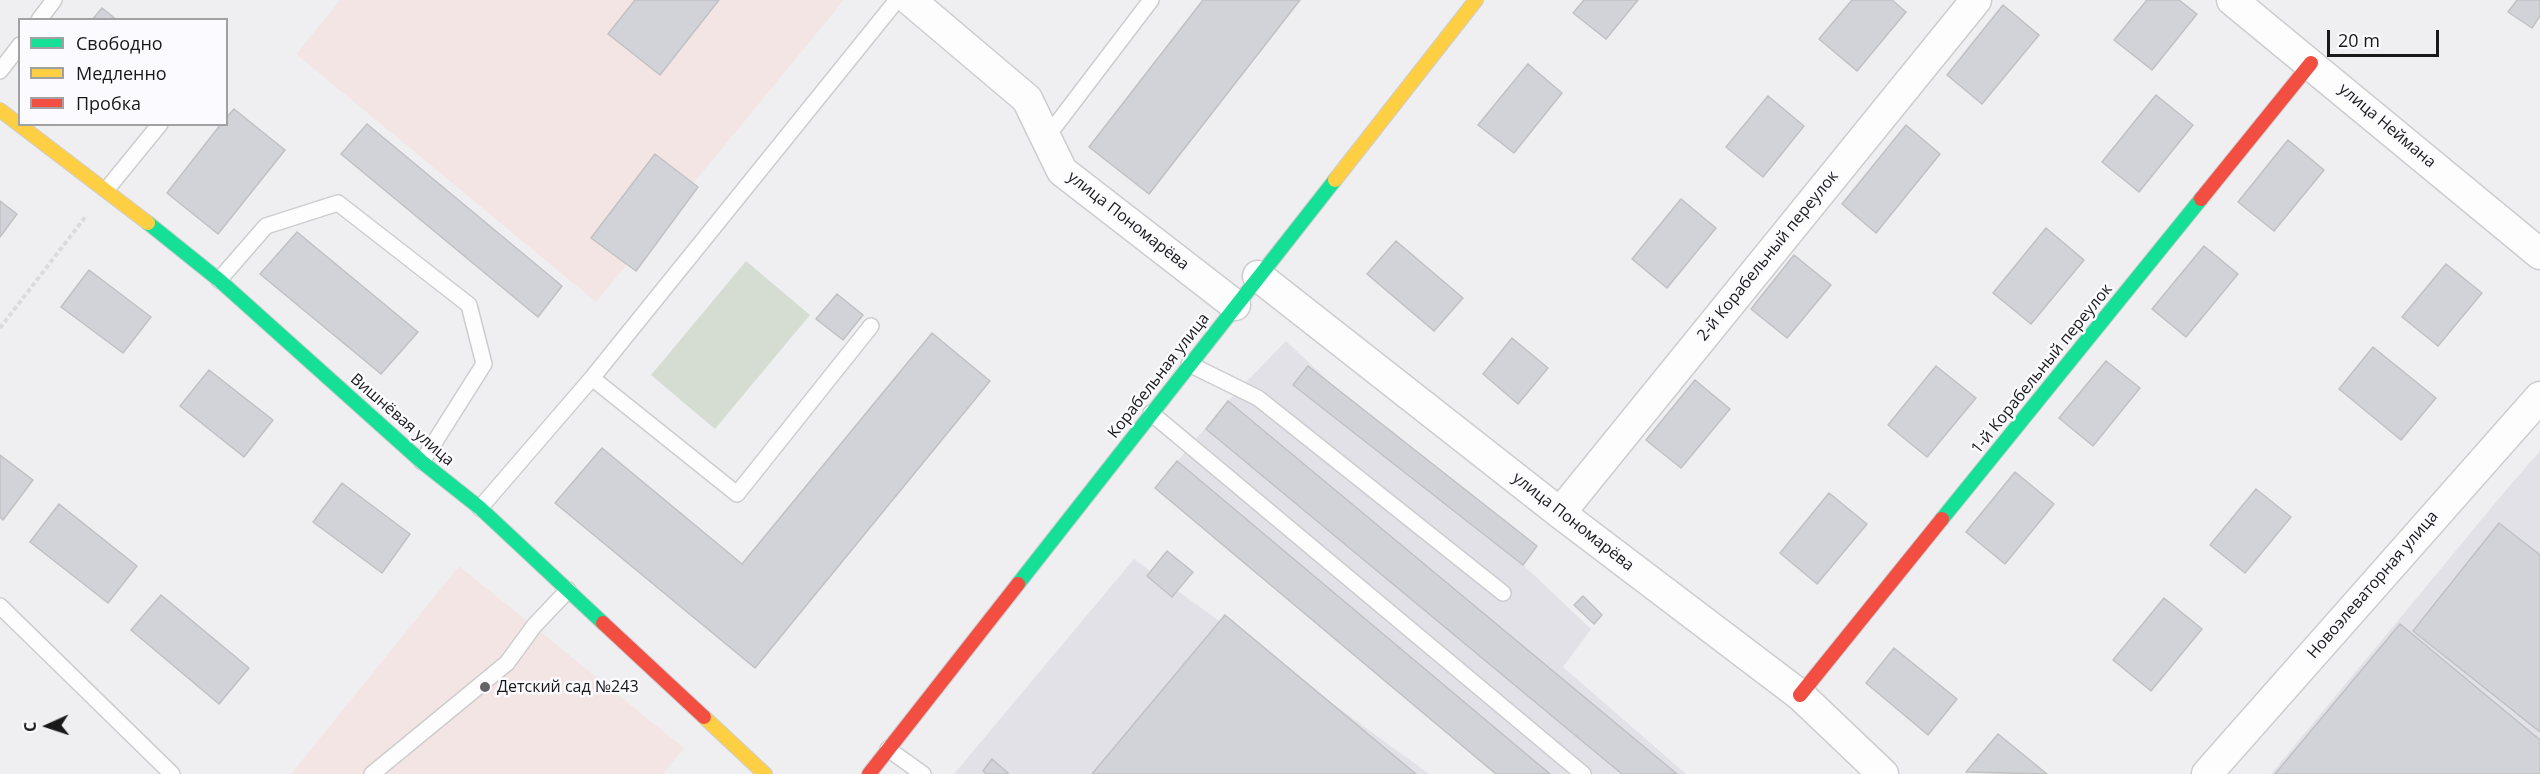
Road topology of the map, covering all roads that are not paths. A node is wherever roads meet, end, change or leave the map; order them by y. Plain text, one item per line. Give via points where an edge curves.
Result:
1 (54, 0) edge
2 (897, 0) edge
3 (910, 0) edge
4 (1151, 0) edge
5 (1476, 0) edge
6 (1976, 0) edge
7 (2232, 0) edge
8 (40, 18) edge
9 (18, 48) edge
10 (2311, 63) junction
11 (0, 71) edge
12 (0, 110) edge
13 (18, 123) edge
14 (22, 126) edge
15 (158, 126) edge
16 (1046, 138) junction
17 (107, 189) junction
18 (2540, 254) edge
19 (1258, 276) junction
20 (219, 280) junction
21 (1235, 305) junction
22 (871, 326) dead end
23 (1189, 364) junction
24 (592, 378) junction
25 (2540, 397) edge
26 (1151, 413) junction
27 (422, 462) junction
28 (480, 508) junction
29 (1560, 513) junction
30 (568, 590) junction
31 (1503, 593) dead end
32 (0, 606) edge
33 (1800, 695) junction
34 (888, 749) junction
35 (172, 774) edge
36 (372, 774) edge
37 (765, 774) edge
38 (868, 774) edge
39 (923, 774) edge
40 (1583, 774) edge
41 (1882, 774) edge
42 (2206, 774) edge

1 - 8 lane
2 - 24 lane
3 - 16 street, улица Пономарёва via 1027,99
4 - 16 lane
5 - 19 street, Корабельная улица
6 - 29 street, 2-й Корабельный переулок
7 - 10 street, улица Неймана
9 - 11 lane
10 - 18 street, улица Неймана
10 - 33 street, 1-й Корабельный переулок
12 - 13 street, Вишнёвая улица
14 - 17 street, Вишнёвая улица
15 - 17 lane
16 - 21 street, улица Пономарёва via 1062,171
17 - 20 street, Вишнёвая улица
19 - 21 street, Корабельная улица
19 - 29 street, улица Пономарёва
20 - 27 street, Вишнёвая улица
20 - 27 lane via 266,226 338,203 469,305 484,364
21 - 23 street, Корабельная улица
22 - 24 lane via 737,494
23 - 26 street, Корабельная улица
23 - 31 lane via 1258,398
24 - 28 lane
25 - 42 street, Новоэлеваторная улица
26 - 34 street, Корабельная улица
26 - 40 lane
27 - 28 street, Вишнёвая улица
28 - 30 street, Вишнёвая улица
29 - 33 street, улица Пономарёва
30 - 36 lane via 534,626 507,663
30 - 37 street, Вишнёвая улица
32 - 35 lane
33 - 41 street, улица Пономарёва
34 - 38 street, Корабельная улица
34 - 39 lane

